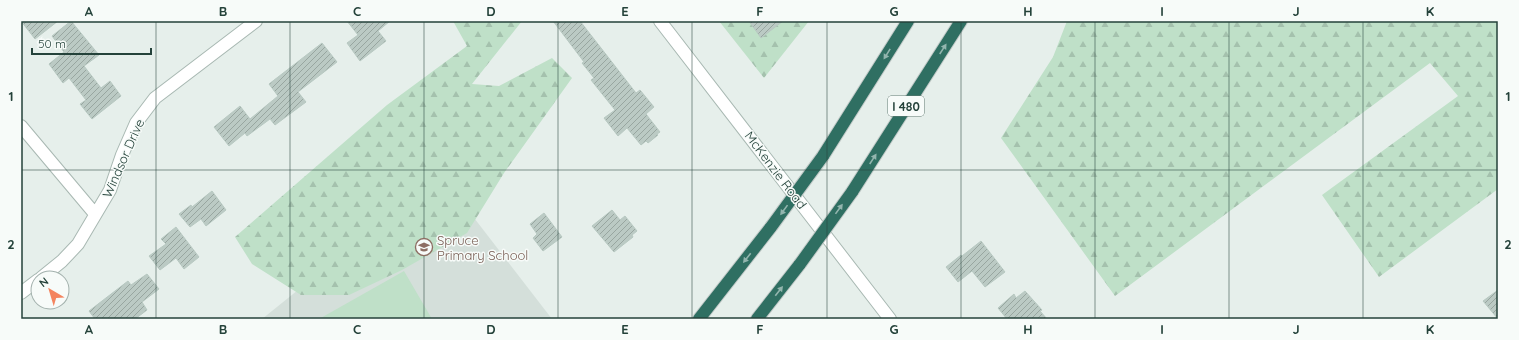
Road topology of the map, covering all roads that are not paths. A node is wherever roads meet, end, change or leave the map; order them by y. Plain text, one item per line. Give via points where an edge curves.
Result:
1 (256, 21) edge
2 (660, 21) edge
3 (908, 21) edge
4 (961, 21) edge
5 (21, 126) edge
6 (95, 214) junction
7 (50, 270) edge
8 (30, 286) edge
9 (21, 293) edge
10 (699, 319) edge
11 (757, 319) edge
12 (890, 319) edge

1 - 6 street, Windsor Drive via 155,98 136,123 110,190
2 - 12 street, McKenzie Road
3 -> 10 highway, bridge via 823,156
11 -> 4 highway, I 480, bridge via 852,192
5 - 6 street
6 - 7 street, Windsor Drive via 78,244
8 - 9 street

